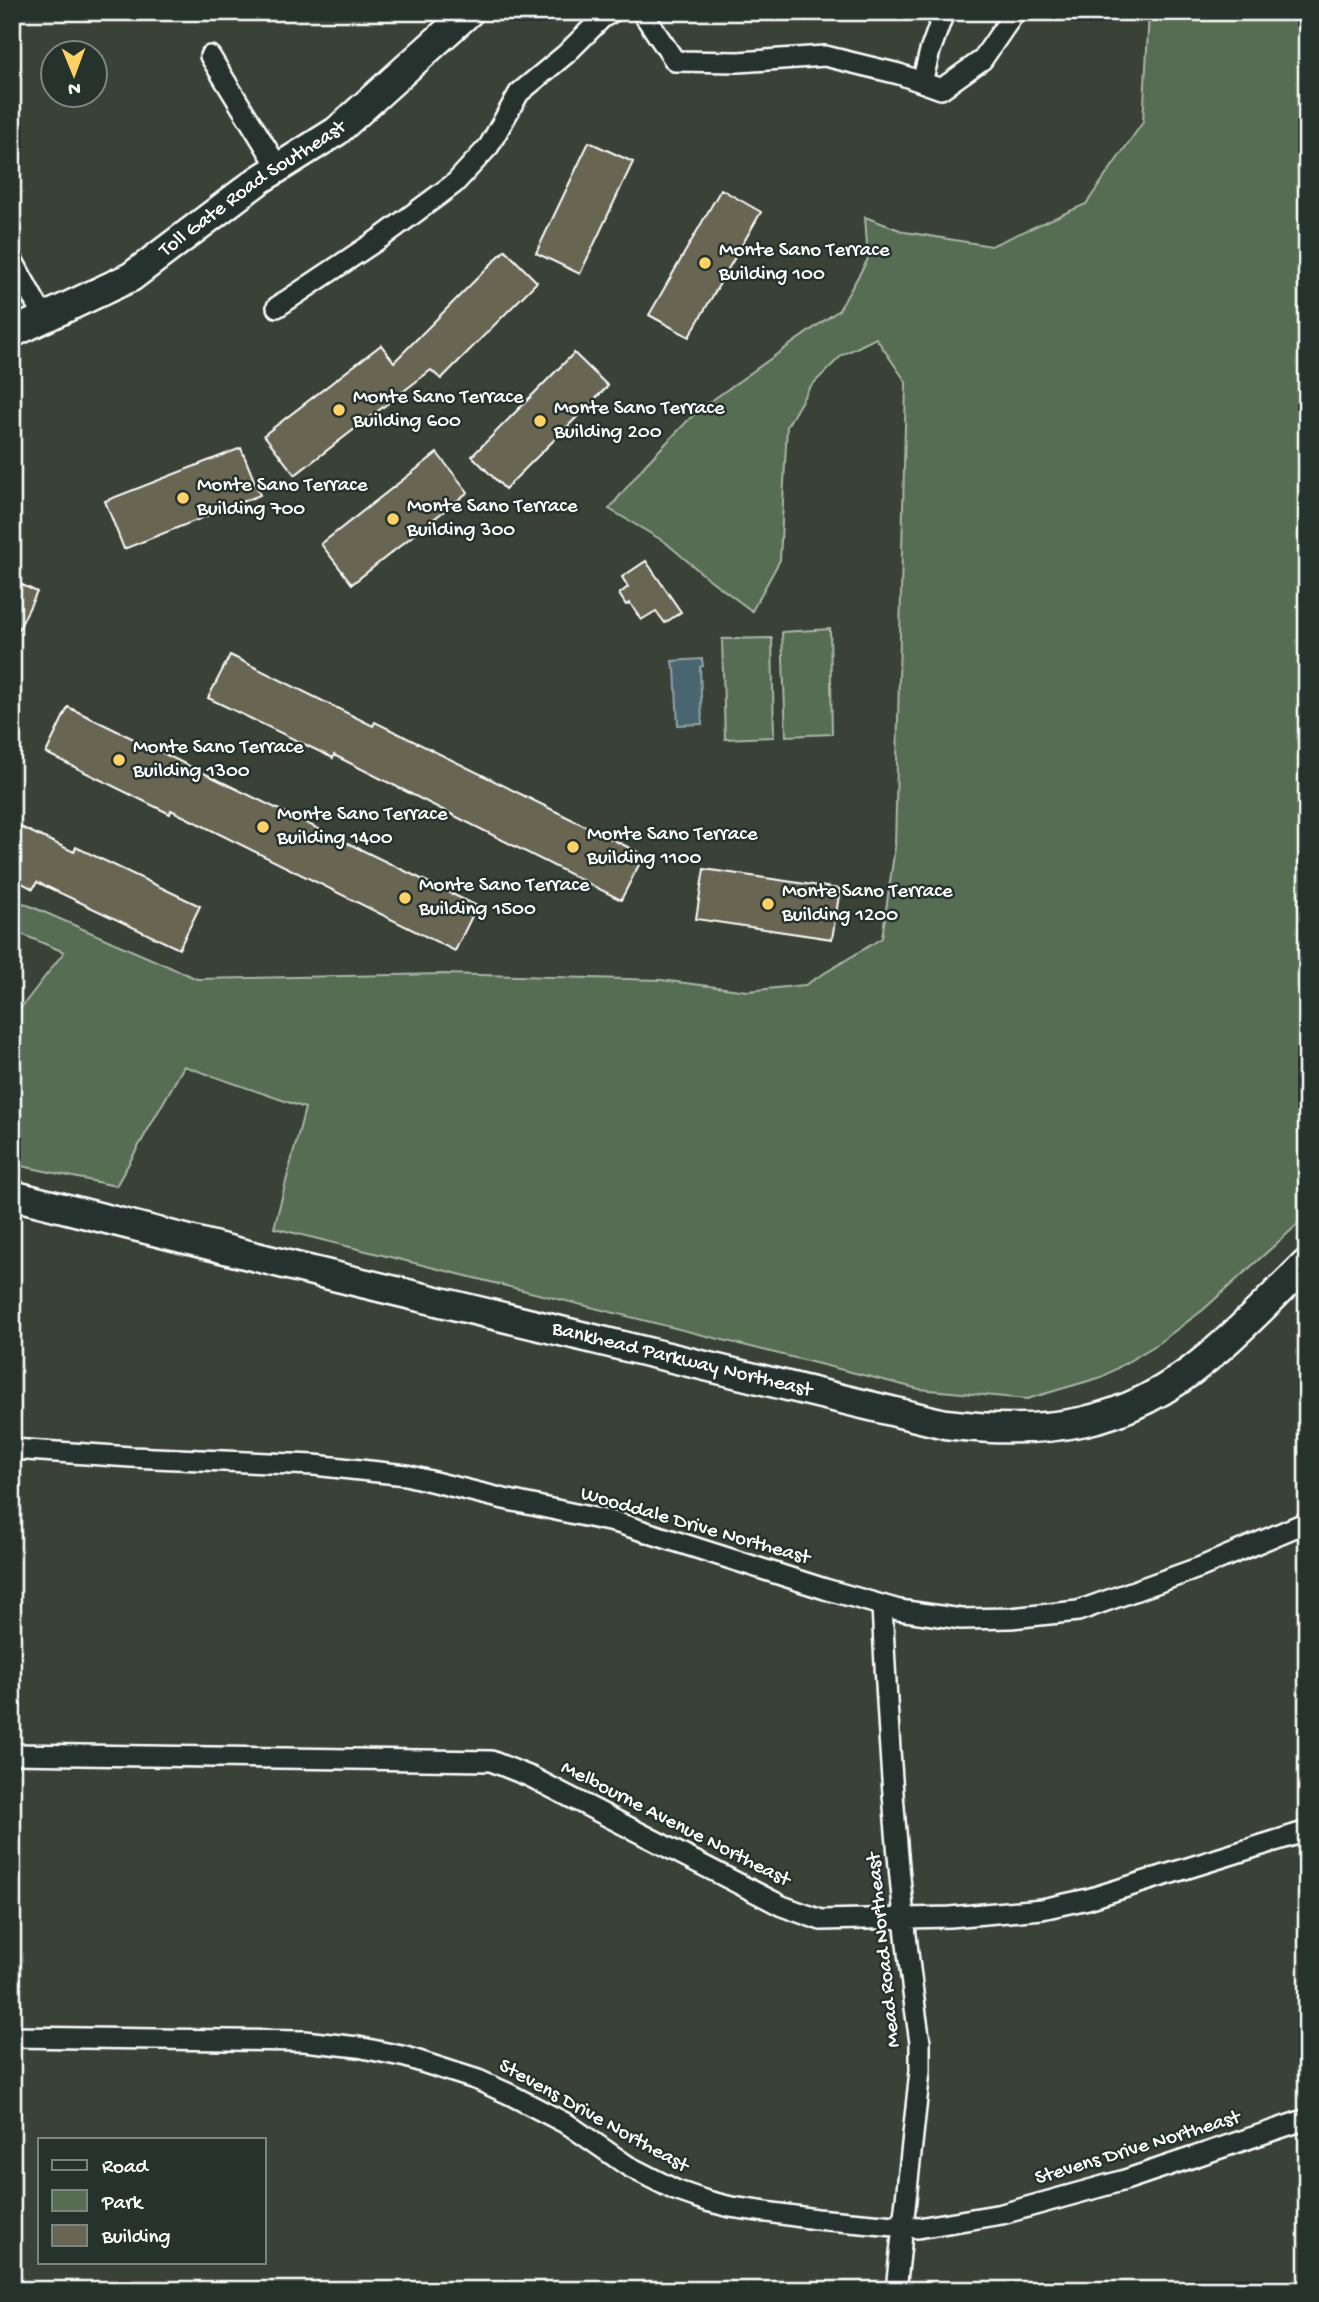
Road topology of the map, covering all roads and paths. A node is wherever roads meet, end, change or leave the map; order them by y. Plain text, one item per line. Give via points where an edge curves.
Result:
1 (469, 12) edge
2 (642, 12) edge
3 (944, 12) edge
4 (1015, 12) edge
5 (604, 14) edge
6 (209, 56) dead end
7 (922, 82) junction
8 (278, 167) junction
9 (12, 259) edge
10 (277, 307) dead end
11 (44, 318) junction
12 (12, 333) edge
13 (12, 1195) edge
14 (1307, 1263) edge
15 (12, 1449) edge
16 (1307, 1522) edge
17 (882, 1605) junction
18 (12, 1754) edge
19 (1307, 1831) edge
20 (904, 1918) junction
21 (12, 2037) edge
22 (1307, 2119) edge
23 (902, 2226) junction
24 (896, 2290) edge

1 - 8 street, Toll Gate Road Southeast via 337,131
2 - 7 street via 675,61 825,56
3 - 7 street
4 - 7 street via 982,60 941,89
5 - 10 street via 519,93 489,146 455,183
6 - 8 street
8 - 11 street, Toll Gate Road Southeast via 131,277
9 - 11 street
11 - 12 street, Toll Gate Road Southeast
13 - 14 street, Bankhead Parkway Northeast via 945,1424 995,1430 1073,1425 1141,1402 1207,1359
15 - 17 street, Wooddale Drive Northeast via 314,1465 406,1475 618,1523
16 - 17 street, Wooddale Drive Northeast via 1202,1567 1078,1611 961,1619
17 - 20 street, Mead Road Northeast
18 - 20 street, Melbourne Avenue Northeast via 491,1761 531,1777 782,1906 821,1920
19 - 20 street, Melbourne Avenue Northeast via 1042,1909
20 - 23 street, Mead Road Northeast via 920,2071
21 - 23 street, Stevens Drive Northeast via 304,2041 406,2057 509,2094 569,2125 628,2166 707,2202
22 - 23 street, Stevens Drive Northeast via 1125,2180 1002,2214 918,2228
23 - 24 street, Mead Road Northeast

